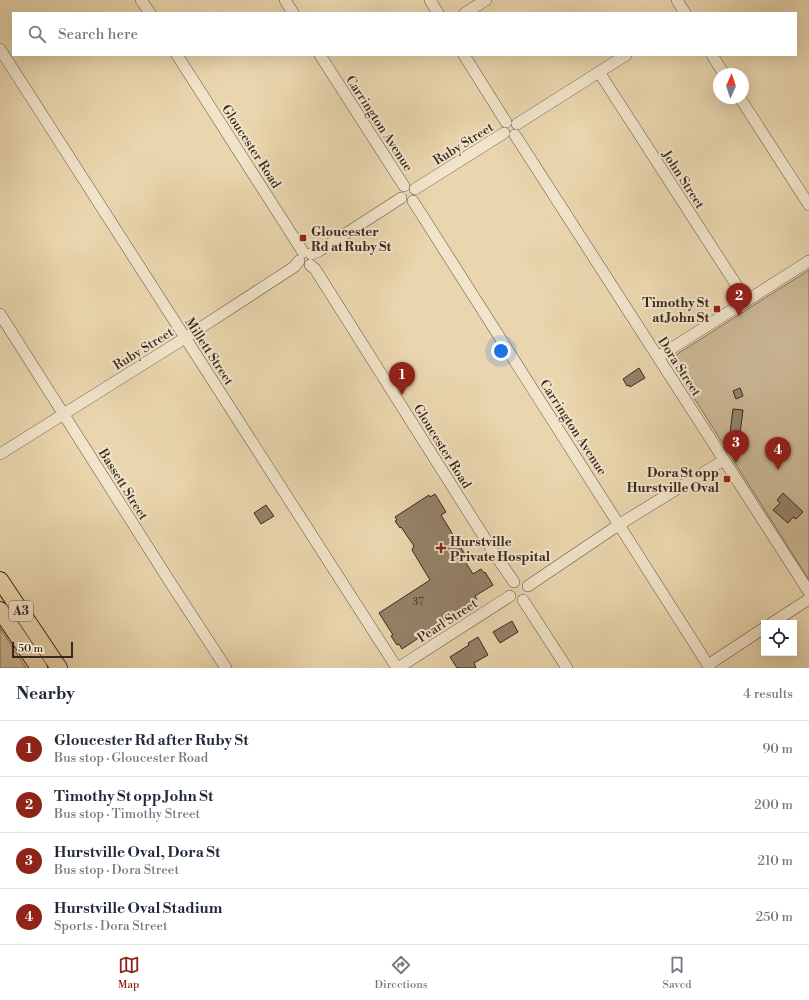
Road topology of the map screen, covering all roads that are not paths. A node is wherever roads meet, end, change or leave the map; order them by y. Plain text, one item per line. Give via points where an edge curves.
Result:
1 (141, 0) edge
2 (285, 0) edge
3 (430, 0) edge
4 (486, 0) edge
5 (677, 0) edge
6 (149, 12) edge
7 (292, 12) edge
8 (437, 12) edge
9 (467, 12) edge
10 (684, 12) edge
11 (0, 49) edge
12 (178, 56) edge
13 (321, 56) edge
14 (465, 56) edge
15 (624, 56) edge
16 (713, 56) edge
17 (720, 68) edge
18 (599, 72) junction
19 (744, 104) edge
20 (511, 128) junction
21 (410, 188) junction
22 (401, 198) junction
23 (413, 201) junction
24 (809, 205) edge
25 (306, 258) junction
26 (809, 261) edge
27 (746, 300) junction
28 (0, 314) edge
29 (185, 338) junction
30 (658, 357) junction
31 (64, 414) junction
32 (0, 454) edge
33 (724, 460) junction
34 (620, 524) junction
35 (514, 582) junction
36 (1, 585) edge
37 (528, 586) junction
38 (809, 592) edge
39 (510, 596) junction
40 (809, 599) edge
41 (523, 600) junction
42 (0, 610) edge
43 (777, 620) edge
44 (761, 630) edge
45 (709, 666) edge
46 (39, 668) edge
47 (59, 668) edge
48 (226, 668) edge
49 (398, 668) edge
50 (567, 668) edge

1 - 6 street
2 - 7 street
3 - 8 street
4 - 9 street
5 - 10 street
11 - 29 street, Millett Street
12 - 25 street, Gloucester Road
13 - 21 street, Carrington Avenue
14 - 20 street, Dora Street
15 - 18 street, Ruby Street
16 - 17 street
18 - 20 street, Ruby Street
18 - 27 street, John Street
19 - 24 street
20 - 21 street, Ruby Street
20 - 30 street, Dora Street
21 - 22 street via 400,192
21 - 23 street via 416,197
22 - 23 street via 406,202
22 - 25 street, Ruby Street
23 - 34 street, Carrington Avenue
25 - 29 street, Ruby Street
25 - 35 street, Gloucester Road
26 - 27 street
27 - 30 street
28 - 31 street, Bassett Street
29 - 31 street, Ruby Street
29 - 49 street, Millett Street
30 - 33 street, Dora Street
31 - 32 street, Ruby Street
31 - 48 street, Bassett Street
33 - 34 street
33 - 38 street, Dora Street
34 - 37 street
34 - 45 street, Carrington Avenue
35 - 37 street via 520,581
35 - 39 street via 509,587
36 - 47 highway, A3
37 - 41 street via 528,595
39 - 41 street via 515,600
39 - 49 street, Pearl Street
40 - 43 street
41 - 50 street
42 - 46 highway, A3
44 - 45 street

